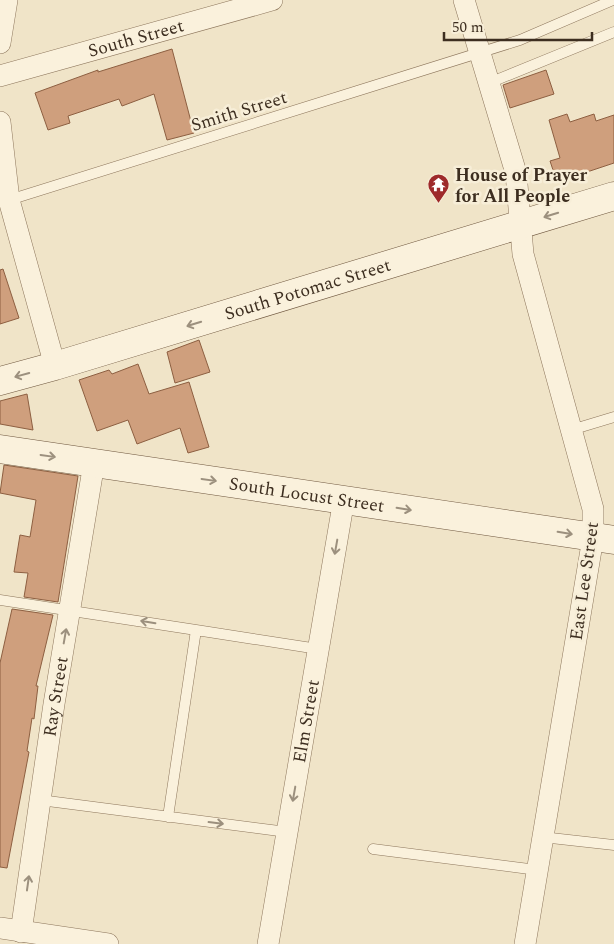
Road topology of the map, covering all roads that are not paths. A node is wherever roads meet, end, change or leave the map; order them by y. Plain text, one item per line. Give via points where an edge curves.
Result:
1 (6, 0) edge
2 (272, 0) edge
3 (464, 0) edge
4 (613, 0) edge
5 (614, 32) edge
6 (0, 43) edge
7 (480, 53) junction
8 (0, 76) edge
9 (489, 83) junction
10 (0, 122) edge
11 (614, 196) edge
12 (9, 200) junction
13 (519, 224) junction
14 (56, 366) junction
15 (0, 381) edge
16 (614, 417) edge
17 (572, 430) junction
18 (0, 449) edge
19 (94, 463) junction
20 (344, 499) junction
21 (604, 539) edge
22 (0, 600) edge
23 (69, 610) junction
24 (196, 630) junction
25 (318, 649) junction
26 (40, 800) junction
27 (168, 817) junction
28 (287, 832) junction
29 (542, 837) junction
30 (614, 845) edge
31 (373, 849) dead end
32 (537, 870) junction
33 (0, 928) edge
34 (21, 932) junction
35 (108, 944) edge
36 (268, 944) edge
37 (525, 944) edge

1 - 6 street
2 - 8 street, South Street
3 - 7 street, East Lee Street
4 - 7 lane, Smith Street via 520,40
5 - 9 lane
7 - 9 street, East Lee Street
7 - 12 lane, Smith Street
9 - 13 street, East Lee Street via 516,173
10 - 12 street
11 -> 13 main road, South Potomac Street
12 - 14 street
13 -> 14 main road, South Potomac Street
13 - 17 street, East Lee Street via 523,254
14 -> 15 main road, South Potomac Street
16 - 17 lane
17 - 21 street, East Lee Street
18 -> 19 main road, South Locust Street
19 -> 20 main road, South Locust Street
19 - 23 street, Ray Street
20 -> 21 main road, South Locust Street
20 -> 25 street, Elm Street
21 - 29 street, East Lee Street
22 - 23 lane
24 -> 23 lane
26 -> 23 street, Ray Street
24 - 25 lane
24 - 27 lane
25 -> 28 street, Elm Street
26 - 27 lane
34 -> 26 street, Ray Street
27 -> 28 lane
28 - 36 street, Elm Street
29 - 30 lane
29 - 32 street, East Lee Street
31 - 32 lane
32 - 37 street, East Lee Street
33 - 34 street
34 - 35 street

